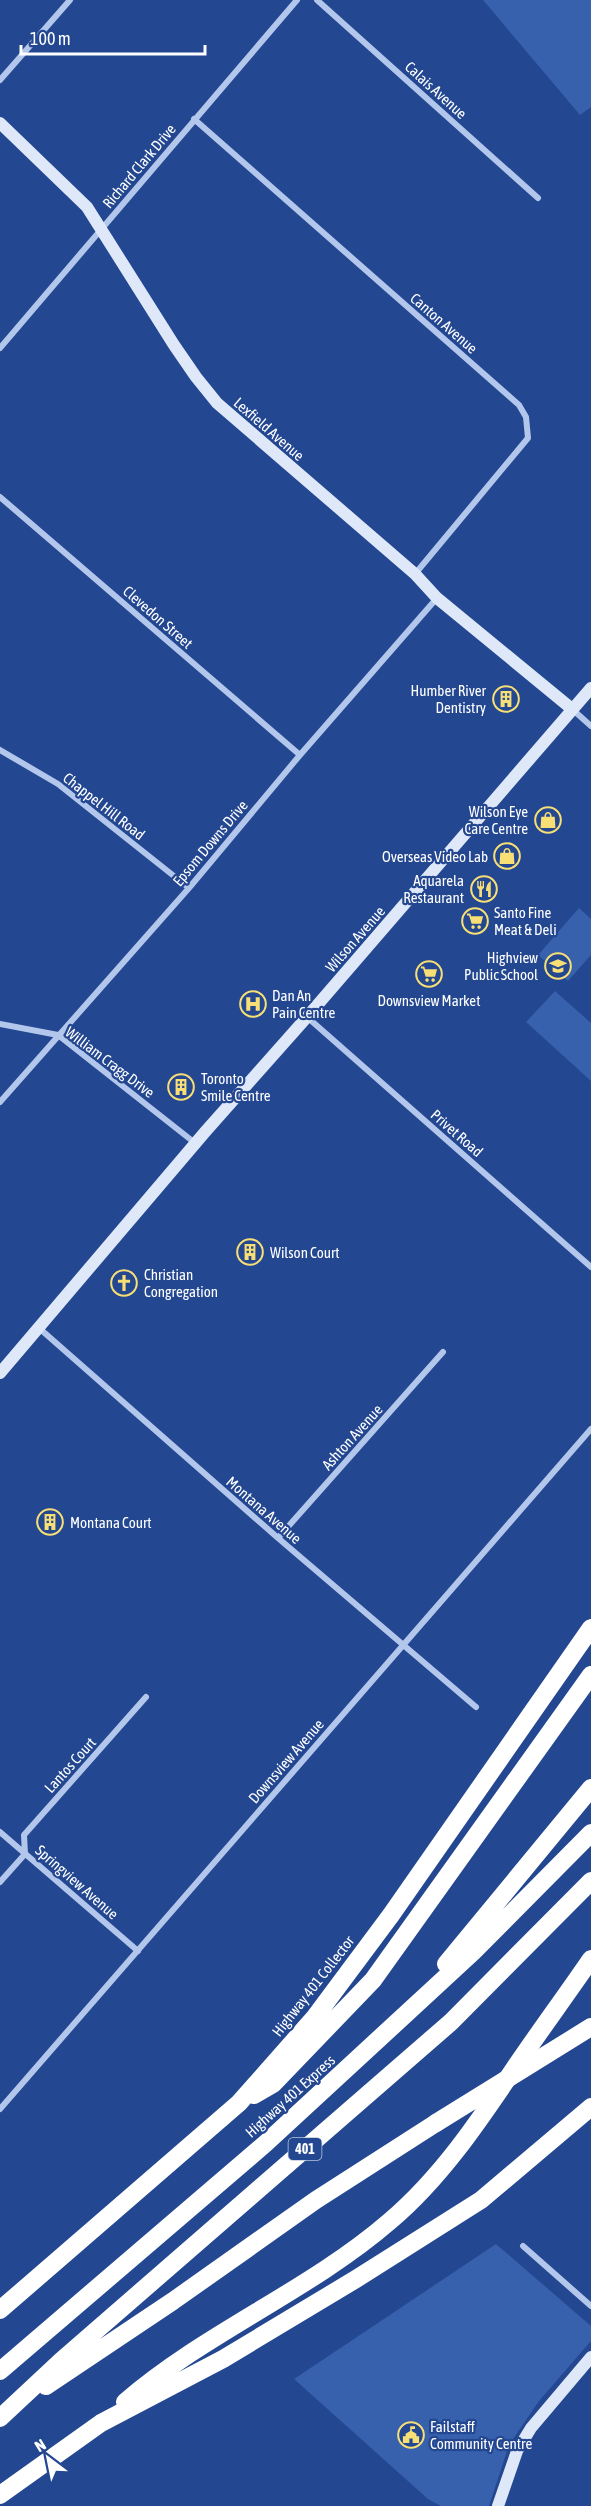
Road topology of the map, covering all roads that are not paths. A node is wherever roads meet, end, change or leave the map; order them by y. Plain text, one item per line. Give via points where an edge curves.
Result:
1 (70, 0) edge
2 (297, 0) edge
3 (317, 0) edge
4 (0, 80) edge
5 (194, 119) junction
6 (0, 123) edge
7 (538, 198) dead end
8 (102, 229) junction
9 (0, 348) edge
10 (0, 497) edge
11 (415, 574) junction
12 (437, 598) junction
13 (591, 688) edge
14 (572, 709) junction
15 (591, 726) edge
16 (0, 750) edge
17 (300, 755) junction
18 (189, 888) junction
19 (308, 1017) junction
20 (0, 1024) edge
21 (58, 1035) junction
22 (0, 1102) edge
23 (195, 1143) junction
24 (591, 1267) edge
25 (39, 1328) junction
26 (443, 1352) dead end
27 (0, 1373) edge
28 (591, 1428) edge
29 (278, 1538) junction
30 (591, 1628) edge
31 (404, 1644) junction
32 (591, 1675) edge
33 (146, 1697) dead end
34 (476, 1707) dead end
35 (591, 1788) edge
36 (0, 1832) edge
37 (591, 1833) edge
38 (25, 1854) junction
39 (591, 1881) edge
40 (0, 1882) edge
41 (138, 1951) junction
42 (591, 1959) edge
43 (405, 2015) junction
44 (591, 2027) edge
45 (239, 2103) junction
46 (591, 2108) edge
47 (0, 2109) edge
48 (523, 2246) dead end
49 (591, 2306) edge
50 (0, 2310) edge
51 (591, 2357) edge
52 (0, 2372) edge
53 (6, 2413) edge
54 (101, 2423) junction
55 (0, 2495) edge
56 (498, 2506) edge

1 - 4 street
2 - 5 street, Richard Clark Drive
3 - 7 street, Calais Avenue
5 - 8 street, Richard Clark Drive
5 - 11 street, Canton Avenue via 519,405 526,417 528,438
6 - 8 street, Lexfield Avenue via 87,207
8 - 9 street, Richard Clark Drive
8 - 11 street, Lexfield Avenue via 174,345 218,403
10 - 17 street, Clevedon Street
11 - 12 street, Lexfield Avenue
12 - 14 street, Lexfield Avenue
12 - 17 street, Epsom Downs Drive
13 - 14 street, Wilson Avenue
14 - 15 street
14 - 19 street, Wilson Avenue
16 - 18 street, Chappel Hill Road via 58,784
17 - 18 street, Epsom Downs Drive
18 - 21 street, Epsom Downs Drive
19 - 23 street, Wilson Avenue
19 - 24 street, Privet Road
20 - 21 street, William Cragg Drive
21 - 22 street, Epsom Downs Drive
21 - 23 street, William Cragg Drive
23 - 25 street, Wilson Avenue
25 - 27 street, Wilson Avenue
25 - 29 street, Montana Avenue
26 - 29 street, Ashton Avenue
28 - 31 street, Downsview Avenue
29 - 31 street, Montana Avenue
30 - 45 highway, Highway 401 Collector via 391,1915 315,2017
31 - 34 street, Montana Avenue
31 - 41 street, Downsview Avenue
32 - 45 highway via 373,1980 273,2084
33 - 38 street, Lantos Court via 24,1835
35 - 43 highway
36 - 38 street, Springview Avenue
37 - 43 highway, Highway 401 Express / 401
38 - 40 street
38 - 41 street, Springview Avenue
39 - 53 highway, 401 via 451,2022
41 - 47 street, Downsview Avenue
42 - 54 highway via 475,2127 391,2221 338,2260 158,2374
43 - 52 highway, Highway 401 Express / 401 via 266,2143
44 - 53 highway, bridge via 316,2200
45 - 50 highway, Highway 401 Collector
46 - 54 highway via 481,2200 223,2359
48 - 49 street
51 - 56 street via 531,2428 517,2451
54 - 55 highway

